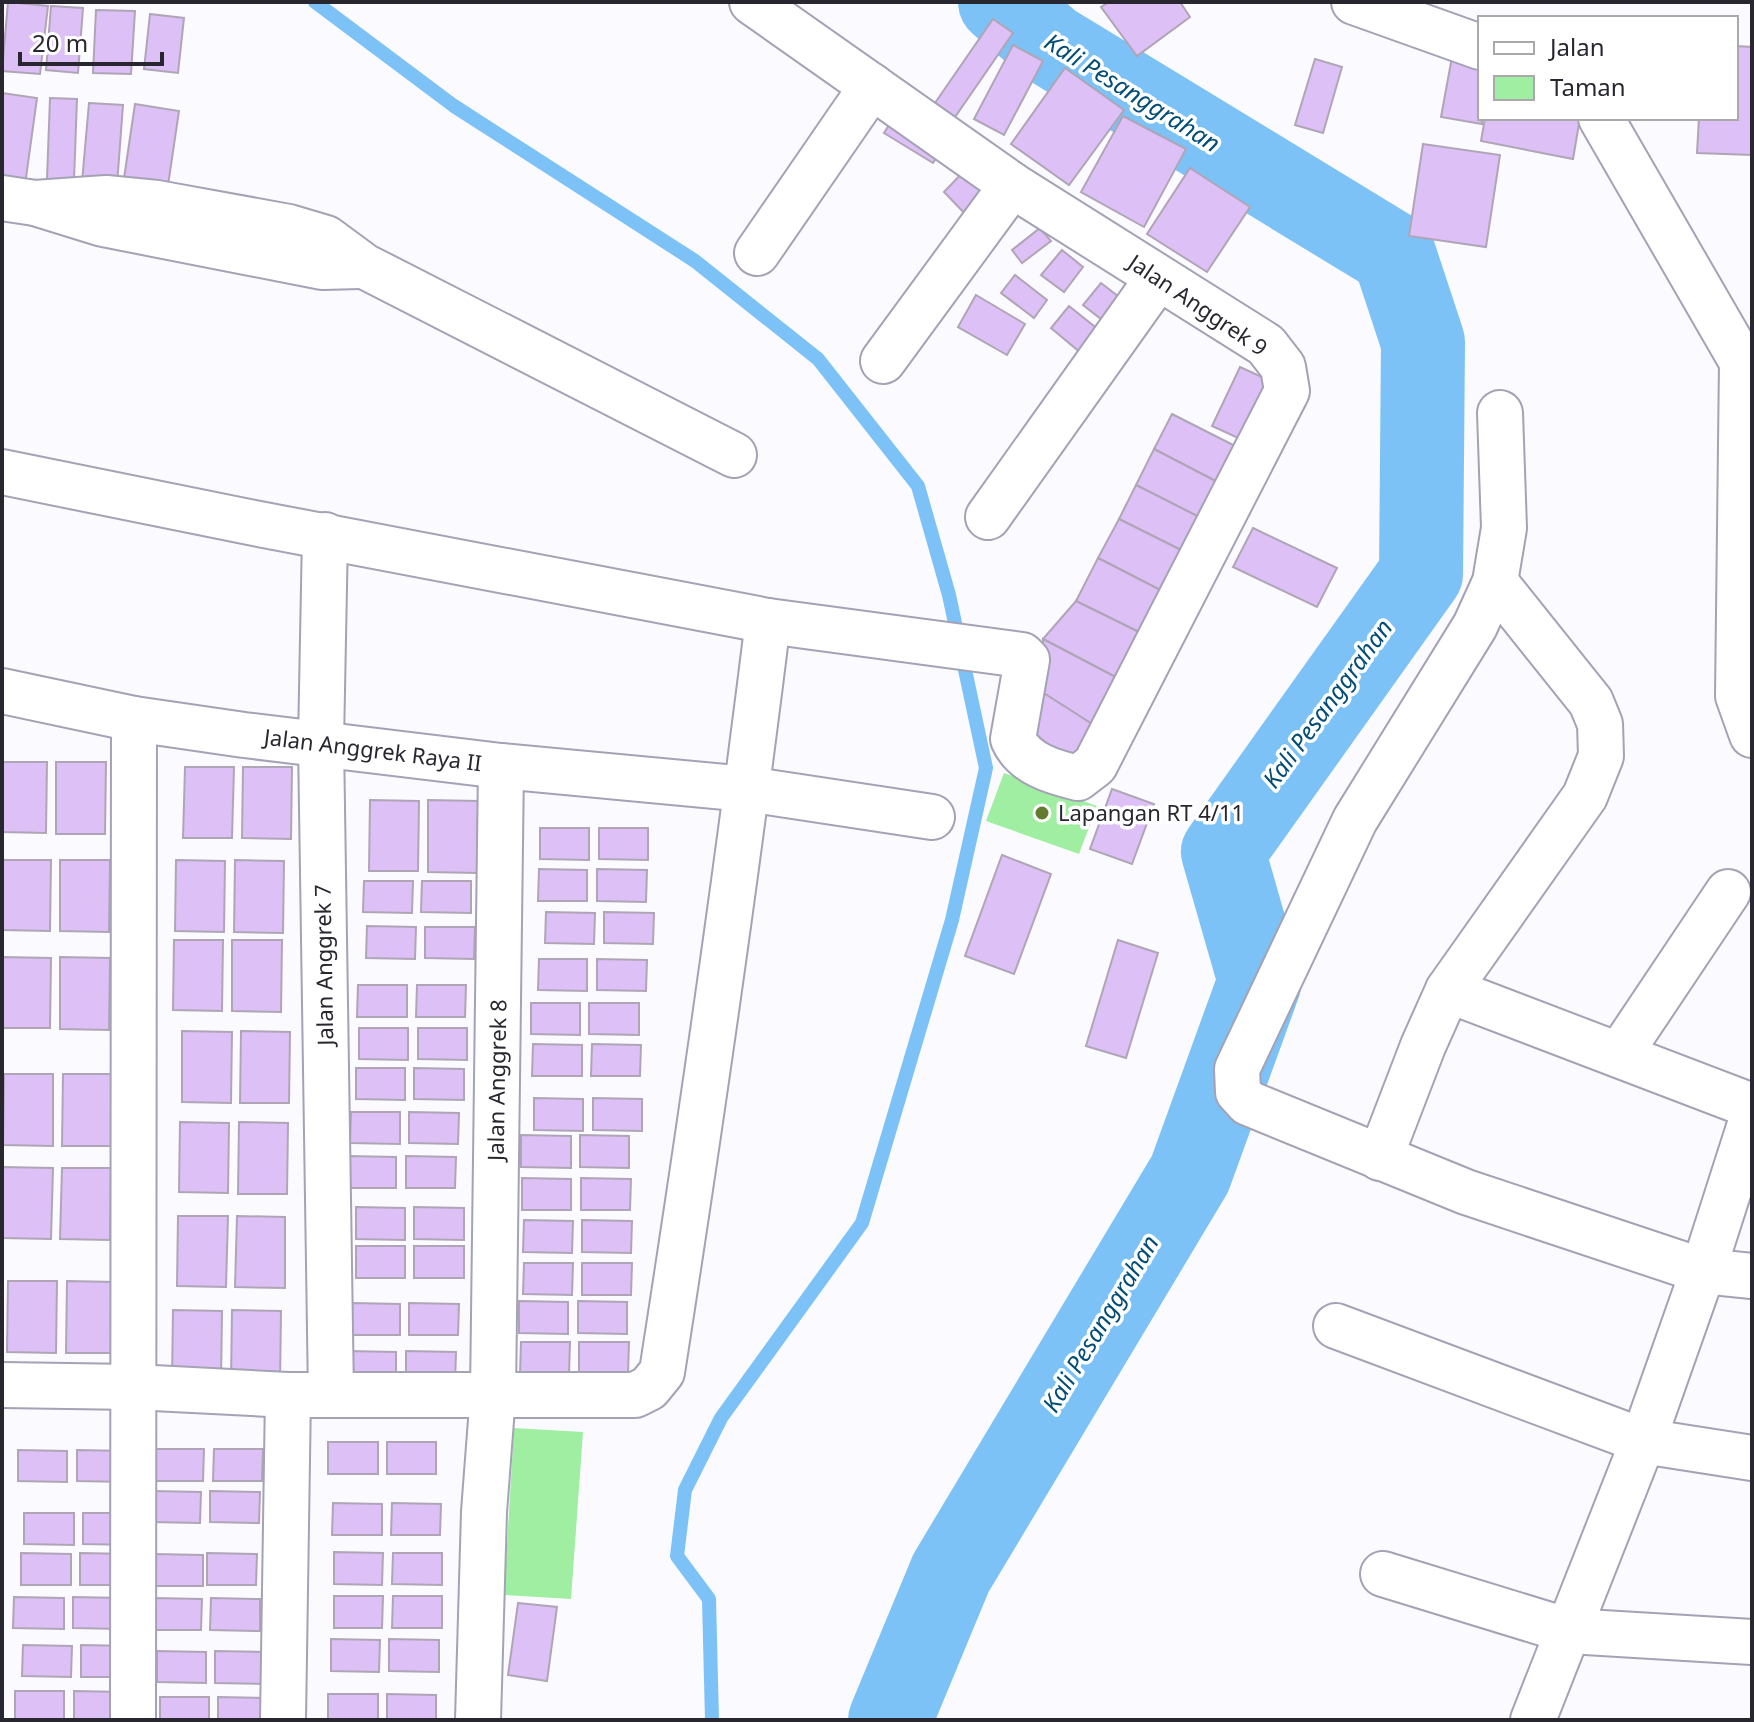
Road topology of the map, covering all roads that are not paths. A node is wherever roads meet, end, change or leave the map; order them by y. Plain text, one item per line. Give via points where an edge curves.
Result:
1 (752, 2) edge
2 (1354, 2) edge
3 (1478, 46) edge
4 (872, 86) junction
5 (1602, 120) edge
6 (1012, 185) junction
7 (19, 200) edge
8 (757, 253) dead end
9 (1158, 278) junction
10 (883, 361) dead end
11 (1747, 362) edge
12 (1500, 413) dead end
13 (734, 455) dead end
14 (2, 472) edge
15 (988, 517) dead end
16 (325, 535) junction
17 (1746, 564) edge
18 (1495, 582) junction
19 (768, 621) junction
20 (2, 691) edge
21 (134, 719) junction
22 (1752, 735) edge
23 (321, 742) junction
24 (501, 766) junction
25 (747, 789) junction
26 (932, 817) dead end
27 (1728, 892) dead end
28 (1448, 990) junction
29 (1619, 1055) junction
30 (1752, 1106) edge
31 (1752, 1118) edge
32 (1380, 1158) junction
33 (1703, 1271) junction
34 (1752, 1276) edge
35 (1336, 1326) dead end
36 (2, 1385) edge
37 (134, 1387) junction
38 (493, 1394) junction
39 (288, 1395) junction
40 (331, 1395) junction
41 (1643, 1441) junction
42 (1752, 1458) edge
43 (1383, 1574) dead end
44 (1569, 1631) junction
45 (1752, 1642) edge
46 (133, 1720) edge
47 (283, 1720) edge
48 (478, 1720) edge
49 (1533, 1720) edge

1 - 4 street, Jalan Anggrek 9
2 - 3 street
4 - 6 street, Jalan Anggrek 9
4 - 8 street
5 - 11 street
6 - 9 street, Jalan Anggrek 9
6 - 10 street
7 - 13 street via 103,224 322,267 364,266
9 - 15 street
9 - 19 street, Jalan Anggrek 9 via 1266,345 1283,367 1287,391 1095,765 1078,778 1028,760 1013,739 1008,655
11 - 17 street
12 - 18 street via 1504,528
14 - 16 street
16 - 19 street
16 - 23 street, Jalan Anggrek 7
17 - 22 street via 1738,696
18 - 28 street via 1591,702 1600,724 1601,756 1585,796
18 - 32 street via 1475,626 1355,820 1237,1069 1238,1092 1248,1103
19 - 25 street
20 - 21 street, Jalan Anggrek Raya II
21 - 23 street, Jalan Anggrek Raya II
21 - 37 street
23 - 24 street, Jalan Anggrek Raya II
23 - 40 street, Jalan Anggrek 7
24 - 25 street, Jalan Anggrek Raya II
24 - 38 street, Jalan Anggrek 8
25 - 26 street, Jalan Anggrek Raya II
25 - 38 street via 662,1372 635,1395
27 - 29 street
28 - 29 street
28 - 32 street
29 - 30 street
31 - 33 street
32 - 33 street
33 - 34 street
33 - 41 street
35 - 41 street
36 - 37 street
37 - 39 street
37 - 46 street
38 - 40 street
38 - 48 street, Jalan Anggrek 8
39 - 40 street
39 - 47 street
41 - 42 street
41 - 44 street
43 - 44 street
44 - 45 street
44 - 49 street

